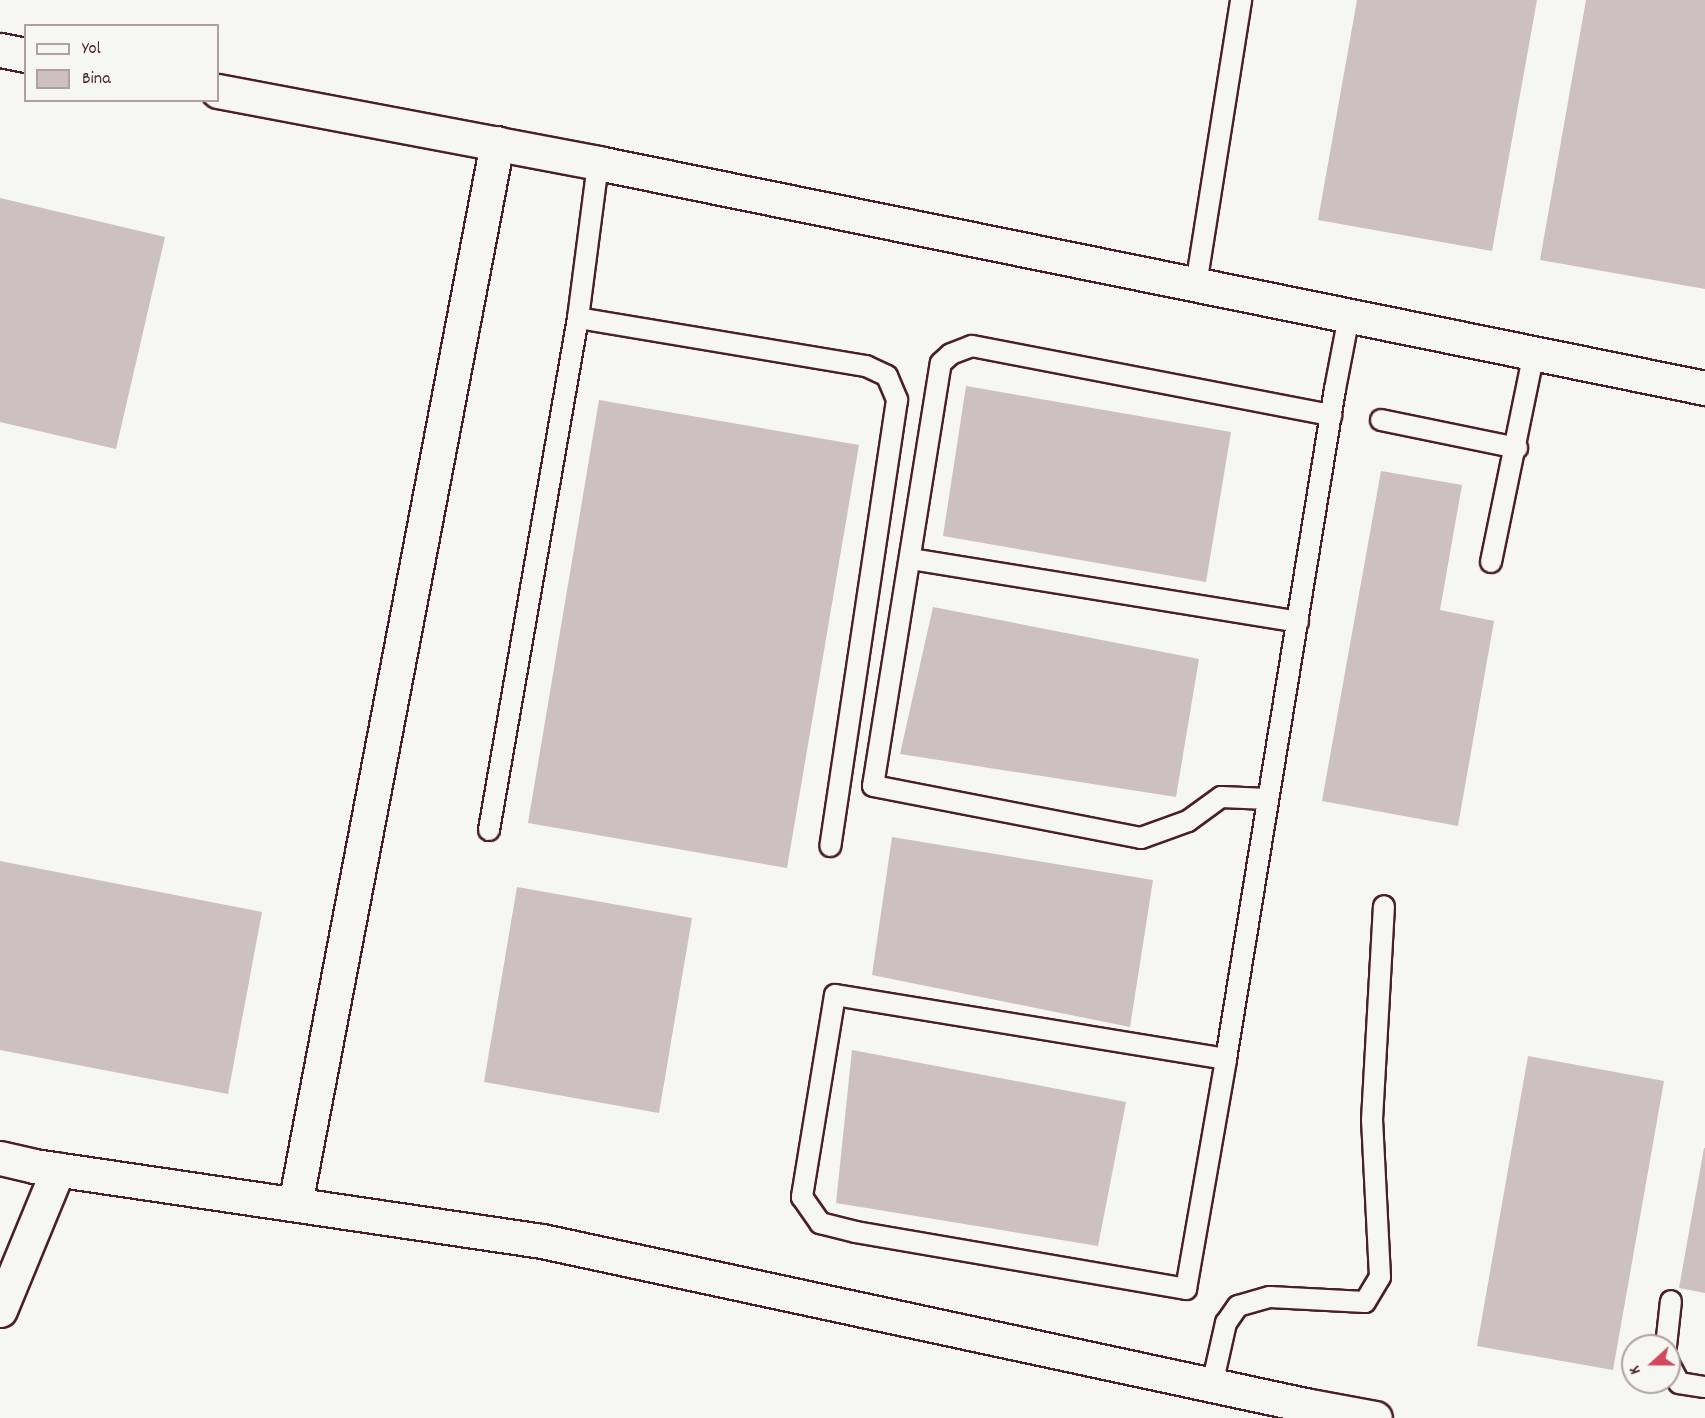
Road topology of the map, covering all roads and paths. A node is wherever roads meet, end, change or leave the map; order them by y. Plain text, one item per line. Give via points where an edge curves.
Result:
1 (1241, 0) edge
2 (0, 50) edge
3 (24, 55) edge
4 (219, 91) edge
5 (497, 143) junction
6 (598, 163) junction
7 (1196, 285) junction
8 (1349, 316) junction
9 (578, 318) junction
10 (1534, 353) junction
11 (1705, 388) edge
12 (1331, 415) junction
13 (1381, 420) dead end
14 (1517, 448) junction
15 (911, 560) junction
16 (1491, 562) dead end
17 (1298, 622) junction
18 (1268, 799) junction
19 (489, 830) dead end
20 (831, 846) dead end
21 (1384, 906) dead end
22 (1226, 1059) junction
23 (0, 1158) edge
24 (58, 1169) junction
25 (295, 1204) junction
26 (1671, 1301) dead end
27 (0, 1310) edge
28 (1667, 1334) edge
29 (1681, 1383) edge
30 (1212, 1385) junction
31 (1705, 1387) edge
32 (1375, 1418) edge

1 - 7 lane
2 - 3 street
4 - 5 street
5 - 6 street
5 - 25 street
6 - 7 street
6 - 9 lane
7 - 8 street
8 - 10 street
8 - 12 lane
9 - 19 lane
9 - 20 lane via 866,366 887,376 897,400
10 - 11 street
10 - 14 lane
12 - 15 lane via 972,346 951,354 941,363
12 - 17 lane
13 - 14 lane
14 - 16 lane
15 - 17 lane
15 - 18 lane via 873,786 1142,838 1188,821 1221,798
17 - 18 lane
18 - 22 lane
21 - 30 lane via 1372,1120 1380,1277 1365,1302 1270,1297 1238,1306 1226,1323
22 - 22 lane via 835,995 802,1197 820,1223 856,1232 1186,1289
23 - 24 street
24 - 25 street
24 - 27 street
25 - 30 street via 542,1241
26 - 28 lane
29 - 31 lane
30 - 32 street

